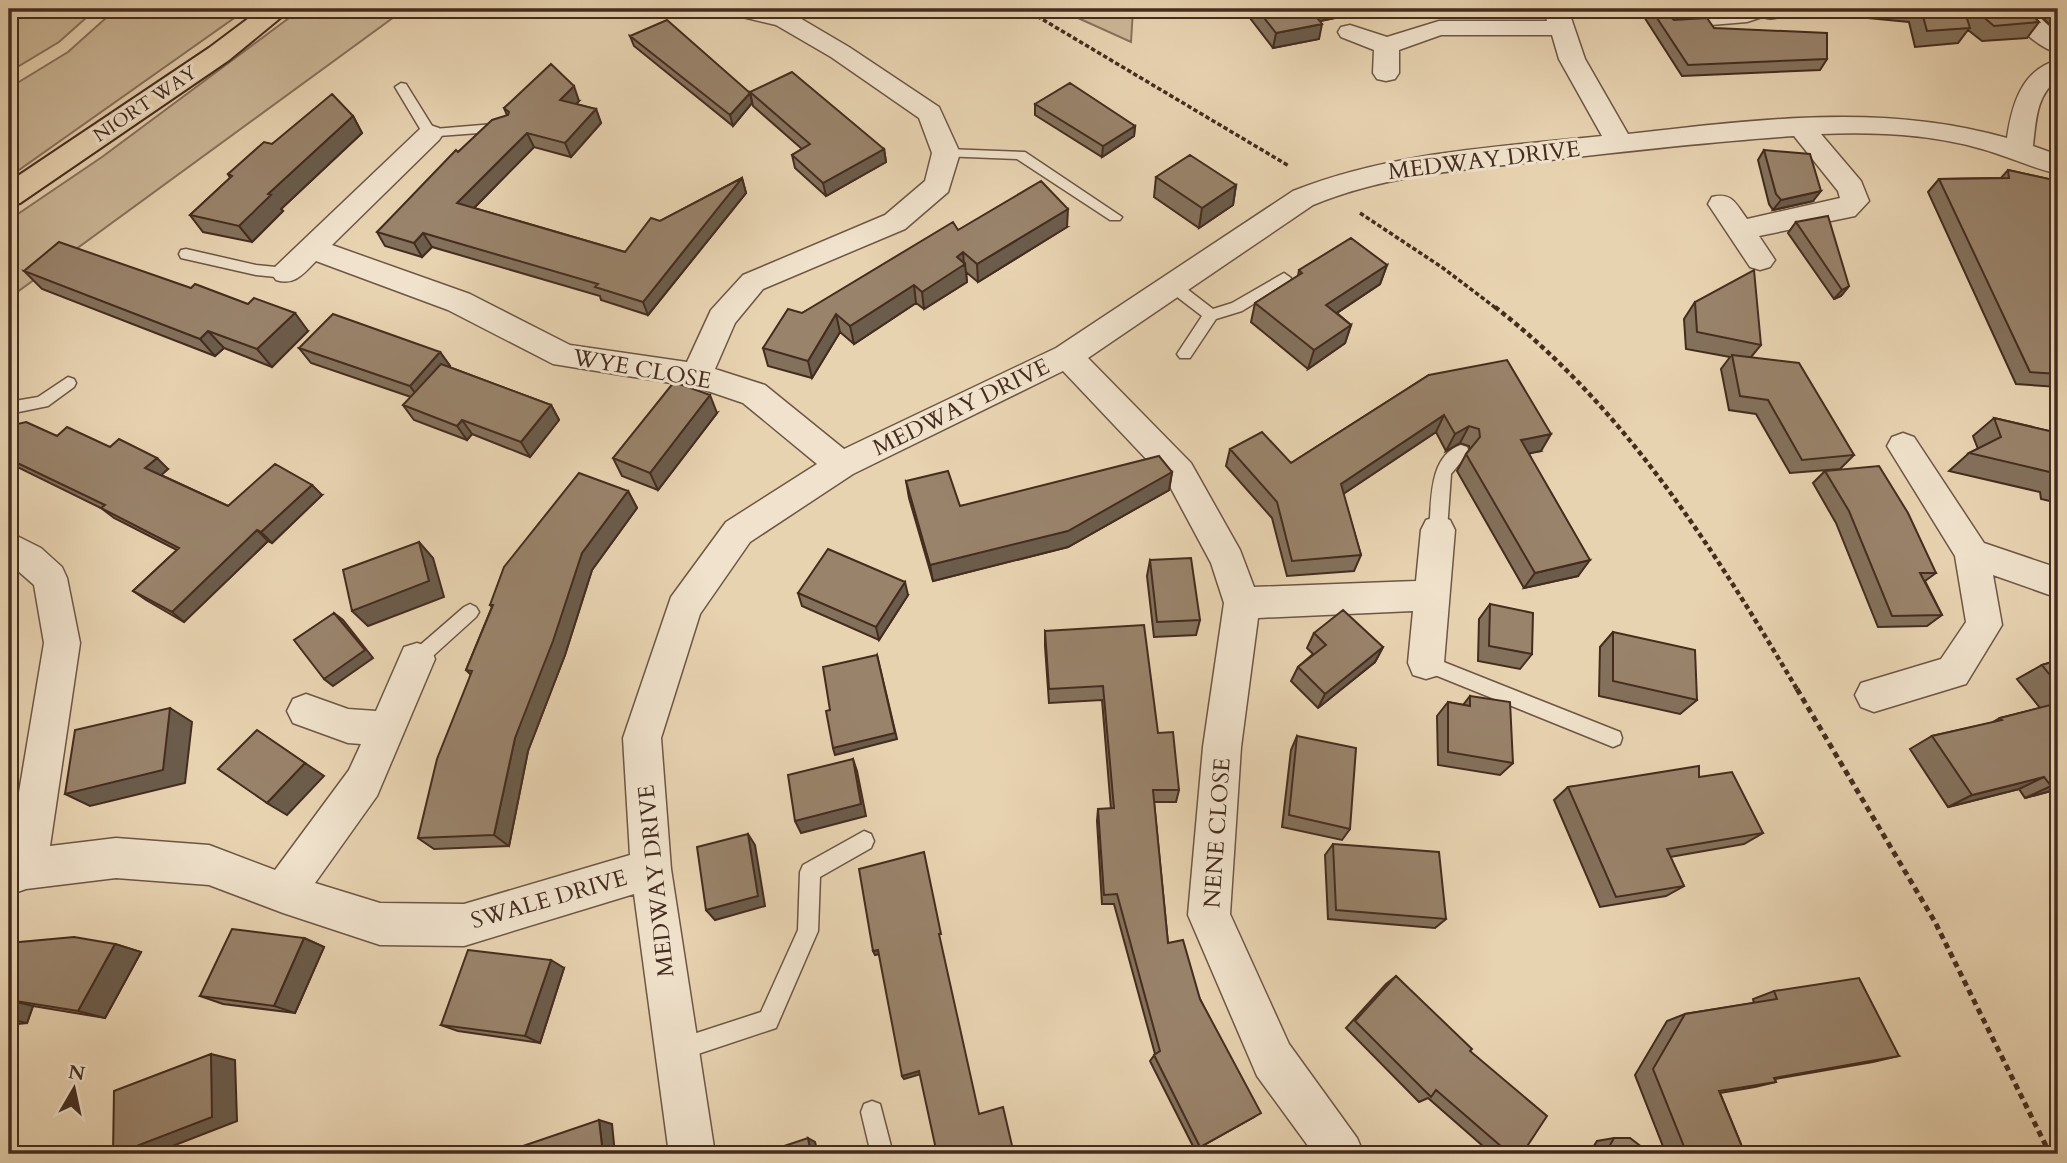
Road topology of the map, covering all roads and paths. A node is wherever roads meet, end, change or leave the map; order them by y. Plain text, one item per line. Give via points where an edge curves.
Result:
1 (278, 9) edge
2 (739, 9) edge
3 (1025, 9) edge
4 (2016, 9) edge
5 (1770, 11) edge
6 (1559, 18) edge
7 (1670, 24) edge
8 (1350, 32) dead end
9 (2058, 44) edge
10 (1387, 46) junction
11 (2058, 68) edge
12 (1386, 73) dead end
13 (401, 87) dead end
14 (1800, 126) junction
15 (506, 127) edge
16 (430, 134) junction
17 (1619, 142) junction
18 (2019, 150) junction
19 (946, 153) junction
20 (2058, 165) edge
21 (1324, 188) junction
22 (9, 196) edge
23 (1722, 204) dead end
24 (1115, 217) dead end
25 (1739, 230) junction
26 (313, 249) junction
27 (186, 254) dead end
28 (1760, 260) dead end
29 (286, 273) joint
30 (1284, 278) dead end
31 (1173, 286) junction
32 (1211, 315) junction
33 (1185, 354) dead end
34 (1067, 356) junction
35 (697, 375) junction
36 (68, 383) dead end
37 (9, 408) edge
38 (1903, 446) dead end
39 (1461, 452) edge
40 (841, 465) junction
41 (1438, 530) joint
42 (9, 546) edge
43 (1972, 553) junction
44 (2058, 583) edge
45 (1433, 600) junction
46 (1242, 603) junction
47 (470, 612) dead end
48 (417, 659) joint
49 (1426, 663) joint
50 (1874, 695) dead end
51 (306, 711) dead end
52 (385, 729) junction
53 (1613, 738) dead end
54 (863, 841) dead end
55 (651, 869) junction
56 (17, 872) edge
57 (283, 893) junction
58 (677, 1050) junction
59 (872, 1112) dead end
60 (692, 1154) edge
61 (882, 1154) edge
62 (1341, 1154) edge
63 (2050, 1154) edge

1 - 22 highway, NIORT WAY
2 - 19 street via 784,19 930,113
3 - 21 path
4 - 9 street
5 - 7 lane via 1747,18
6 - 10 street via 1439,28
6 - 17 street via 1572,60
8 - 10 street
10 - 12 street
11 - 18 street via 2029,93
13 - 16 lane
14 - 17 street, MEDWAY DRIVE
14 - 18 street, MEDWAY DRIVE via 1945,131
14 - 25 street via 1851,188 1855,201 1844,209
15 - 16 lane
16 - 26 street
17 - 21 street, MEDWAY DRIVE via 1389,170
18 - 20 street, MEDWAY DRIVE
19 - 24 lane via 1020,155
19 - 35 street via 938,185 895,222 753,282 722,318
21 - 31 street, MEDWAY DRIVE
21 - 63 path via 1443,268 1537,340 1606,410 1681,508 1750,610 1935,922
23 - 25 street
25 - 28 street
26 - 29 street
26 - 35 street, WYE CLOSE via 459,302 564,356
27 - 29 lane
30 - 32 lane via 1237,307
31 - 32 lane
31 - 34 street, MEDWAY DRIVE
32 - 33 lane
34 - 40 street, MEDWAY DRIVE
34 - 46 street, NENE CLOSE via 1180,472 1228,560
35 - 40 street, WYE CLOSE via 754,394
36 - 37 lane via 42,402
38 - 43 street
39 - 41 lane via 1443,472
40 - 55 street, MEDWAY DRIVE via 738,532 684,608 642,738
41 - 45 street
42 - 56 street via 50,578 62,643
43 - 44 street
43 - 50 street via 1984,625 1953,672
45 - 46 street via 1409,595
45 - 49 street
46 - 62 street, NENE CLOSE via 1222,747 1209,915 1273,1060
47 - 48 lane
48 - 52 street
49 - 53 lane
51 - 52 street via 348,726
52 - 57 street via 363,783
54 - 58 lane via 810,872 808,931 768,1020
55 - 57 street, SWALE DRIVE via 464,925 380,924
55 - 58 street, MEDWAY DRIVE
56 - 57 street, SWALE DRIVE via 116,858 209,865
58 - 60 street, MEDWAY DRIVE
59 - 61 lane

